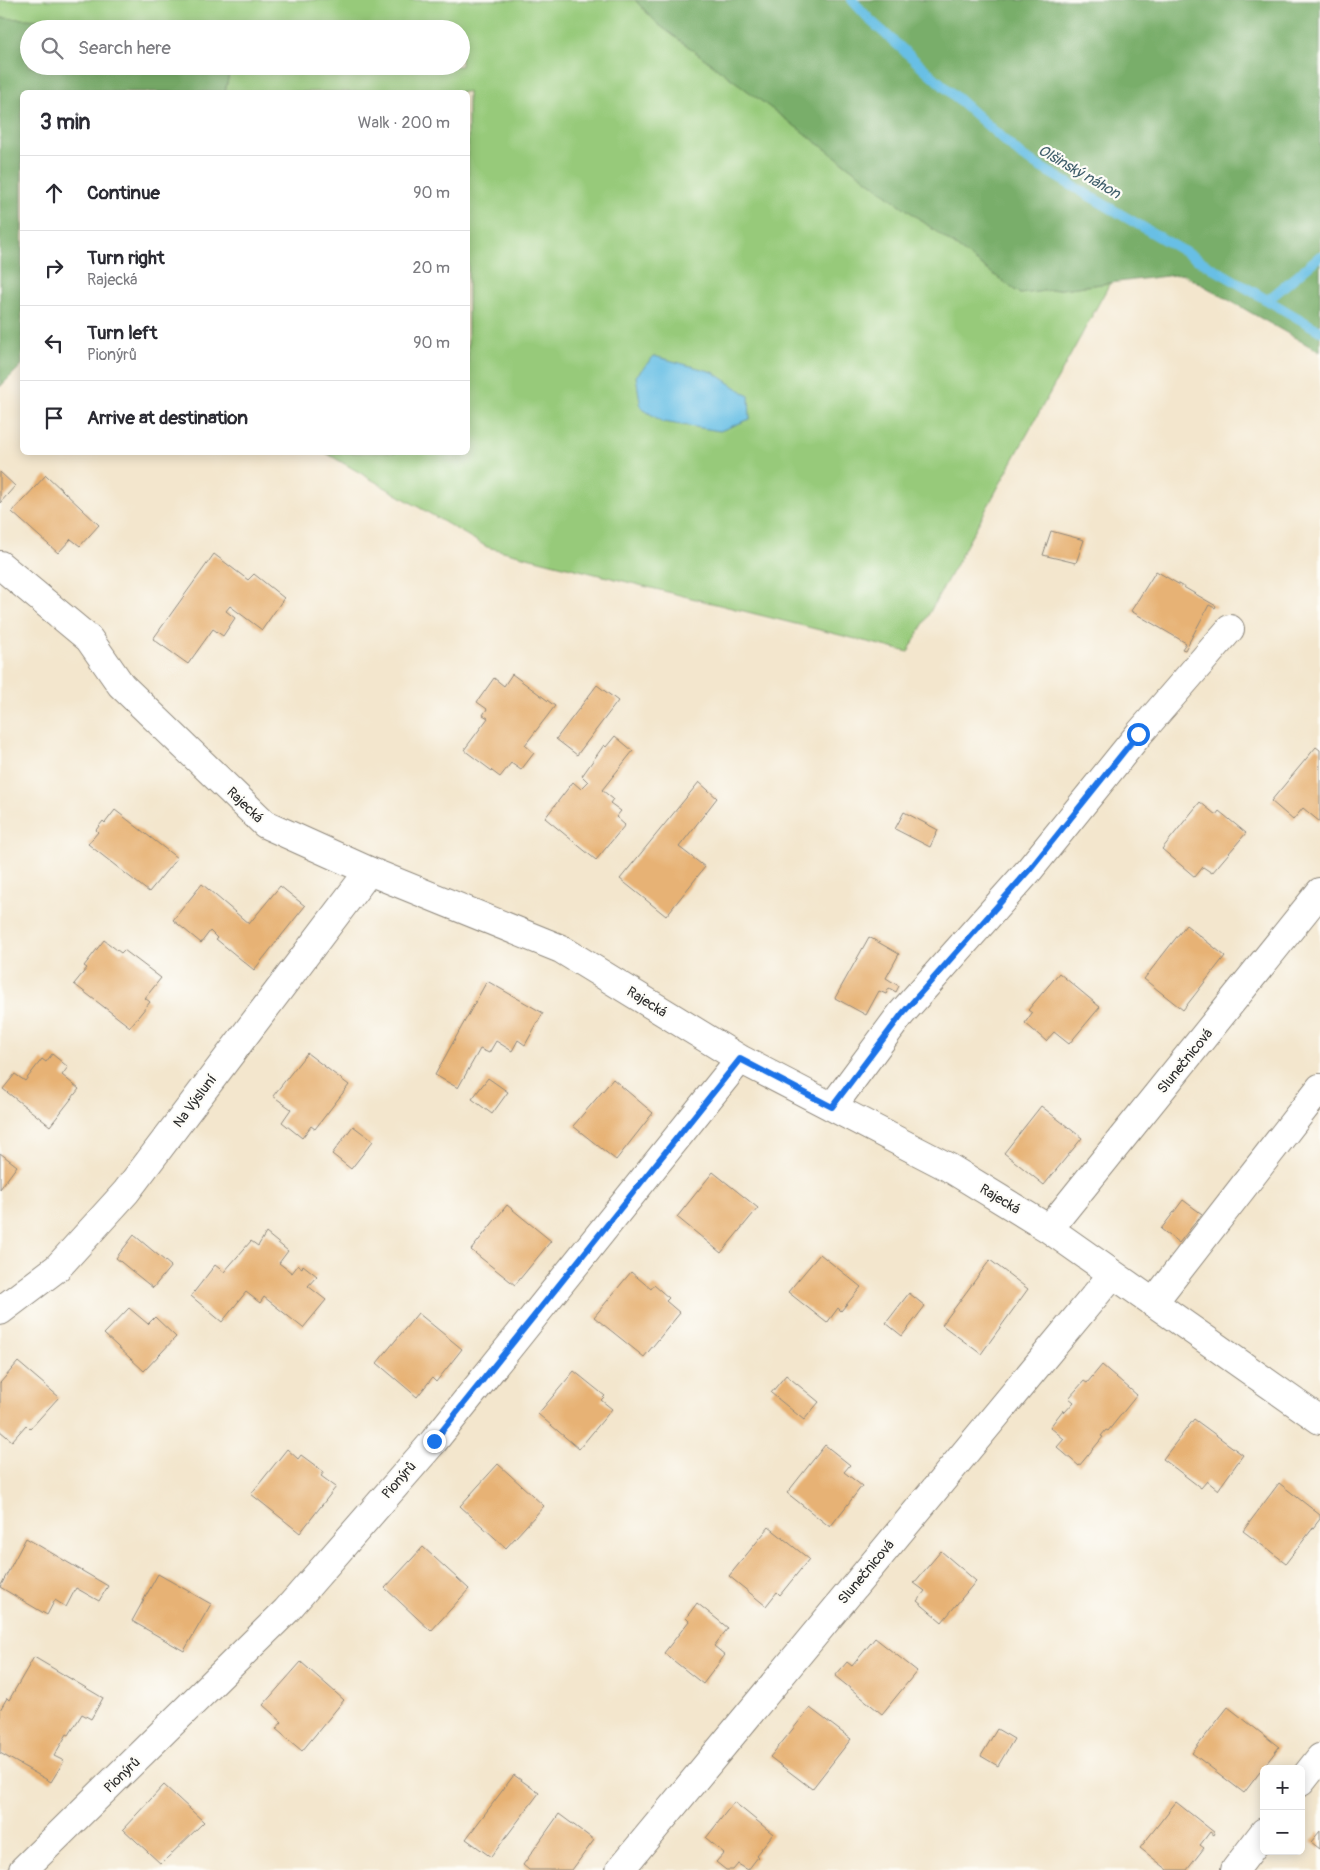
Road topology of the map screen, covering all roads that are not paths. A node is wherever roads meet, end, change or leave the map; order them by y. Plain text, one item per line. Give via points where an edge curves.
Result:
1 (0, 565) edge
2 (1230, 628) dead end
3 (369, 871) junction
4 (1320, 892) edge
5 (740, 1059) junction
6 (1320, 1088) edge
7 (832, 1107) junction
8 (1050, 1229) junction
9 (1112, 1275) junction
10 (1152, 1303) junction
11 (0, 1311) edge
12 (1320, 1420) edge
13 (1320, 1758) edge
14 (1305, 1777) edge
15 (1260, 1837) edge
16 (24, 1870) edge
17 (620, 1870) edge
18 (1234, 1870) edge

1 - 3 street, Rajecká via 89,639 121,685 265,824
2 - 7 street via 1138,734 1030,869 902,1014
3 - 5 street, Rajecká via 561,949
3 - 11 street, Na Výsluní via 126,1192 57,1268
4 - 8 street, Slunečnicová
5 - 7 street, Rajecká
5 - 16 street, Pionýrů via 434,1441 286,1611
6 - 10 street
7 - 8 street, Rajecká via 948,1167
8 - 9 street, Rajecká
9 - 10 street, Rajecká
9 - 17 street, Slunečnicová
10 - 12 street, Rajecká
13 - 14 street
15 - 18 street

